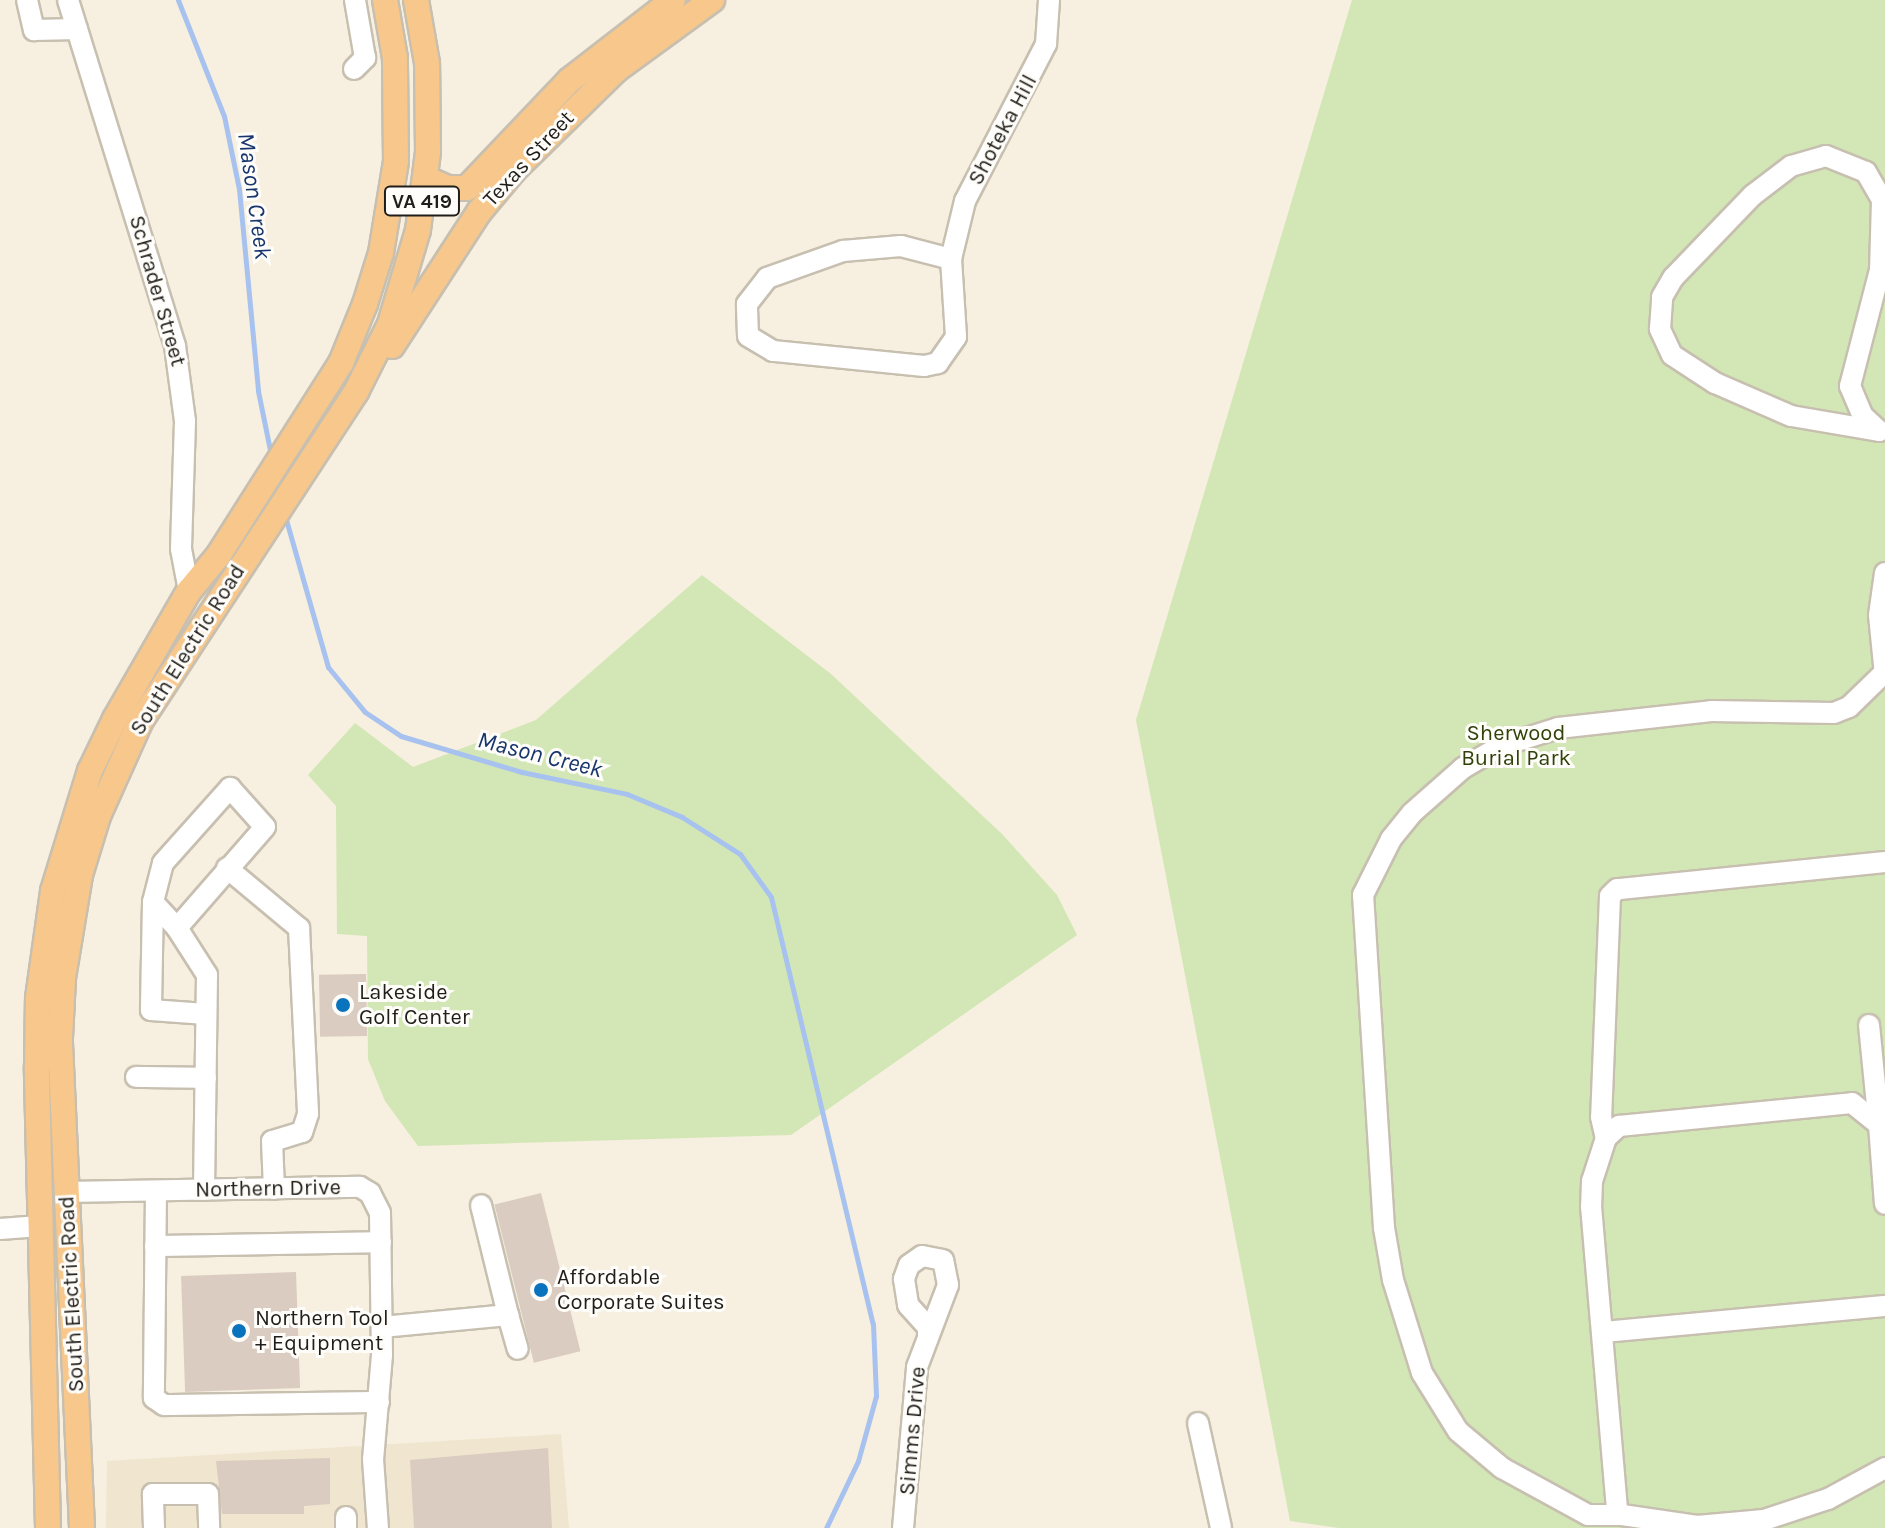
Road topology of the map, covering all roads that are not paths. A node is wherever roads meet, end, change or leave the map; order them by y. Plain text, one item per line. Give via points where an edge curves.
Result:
1 (27, 0) edge
2 (68, 0) edge
3 (355, 0) edge
4 (385, 0) edge
5 (416, 0) edge
6 (673, 0) edge
7 (712, 0) edge
8 (1049, 0) edge
9 (77, 29) junction
10 (354, 69) dead end
11 (425, 178) junction
12 (951, 259) junction
13 (356, 392) junction
14 (1882, 431) edge
15 (1885, 573) edge
16 (189, 591) junction
17 (1885, 674) edge
18 (1885, 862) edge
19 (227, 868) junction
20 (153, 902) junction
21 (177, 928) junction
22 (206, 1014) junction
23 (1869, 1025) dead end
24 (136, 1077) dead end
25 (206, 1078) junction
26 (1882, 1129) edge
27 (1606, 1138) junction
28 (274, 1189) junction
29 (204, 1190) junction
30 (156, 1191) junction
31 (66, 1192) junction
32 (1885, 1204) edge
33 (481, 1205) dead end
34 (40, 1226) junction
35 (0, 1229) edge
36 (381, 1242) junction
37 (155, 1246) junction
38 (1885, 1306) edge
39 (508, 1315) junction
40 (382, 1327) junction
41 (1603, 1332) junction
42 (928, 1335) dead end
43 (518, 1349) dead end
44 (379, 1402) junction
45 (1198, 1423) dead end
46 (1885, 1468) edge
47 (1622, 1515) junction
48 (1804, 1518) edge
49 (1732, 1526) edge
50 (48, 1528) edge
51 (82, 1528) edge
52 (154, 1528) edge
53 (209, 1528) edge
54 (378, 1528) edge
55 (903, 1528) edge
56 (1221, 1528) edge

1 - 9 street via 34,30
2 - 9 street, Schrader Street
3 - 10 street via 365,58
4 - 16 main road, South Electric Road via 398,110 390,212 365,304 341,363 218,556
5 - 11 main road, South Electric Road / VA 419 via 429,104
6 - 11 main road, Texas Street via 570,80 467,188 447,188
7 - 13 main road, Texas Street via 616,70 515,169 479,212 396,341
8 - 12 street, Shoteka Hill via 1046,44 965,201
9 - 16 street, Schrader Street via 175,346 185,421 181,549
11 - 13 main road, South Electric Road / VA 419 via 406,277
12 - 12 street, Shoteka Hill via 901,246 868,247 786,268 755,289 744,327 748,336 773,351 924,366 938,363 956,337
13 - 31 main road, South Electric Road via 171,668 122,757 80,875 62,993
14 - 14 street via 1791,416 1715,383 1672,355 1660,329 1662,297 1673,278 1753,195 1807,159 1826,156 1855,165 1876,185 1882,200 1880,270 1850,386 1863,416
15 - 17 street via 1879,615
16 - 34 main road, South Electric Road via 90,771 53,891 38,998
17 - 47 street via 1849,707 1834,713 1711,711 1558,728 1501,746 1463,768 1412,813 1391,839 1363,895 1384,1228 1393,1280 1422,1373 1458,1431 1502,1468 1588,1515
18 - 27 street via 1617,889 1610,896 1601,1117
19 - 20 street via 265,827 230,788 163,863
19 - 21 street
19 - 28 street via 299,928 308,1114 302,1132 272,1141
20 - 21 street
20 - 22 street via 151,1010
21 - 22 street via 207,975
22 - 25 street
23 - 26 street
24 - 25 street
25 - 29 street
26 - 27 street via 1852,1103 1667,1119 1619,1126
26 - 32 street
27 - 41 street via 1592,1181 1591,1206
28 - 29 street, Northern Drive
28 - 36 street, Northern Drive via 360,1187 377,1202
29 - 30 street, Northern Drive
30 - 31 street, Northern Drive
30 - 37 street
31 - 51 main road, South Electric Road
33 - 39 street
34 - 35 street
34 - 50 main road, South Electric Road
36 - 37 street
36 - 40 street, Northern Drive
37 - 44 street via 154,1398 164,1405
38 - 41 street
39 - 40 street
39 - 43 street
40 - 44 street, Northern Drive
41 - 47 street via 1617,1510
42 - 55 street, Simms Drive via 917,1367
44 - 54 street, Northern Drive via 373,1459
45 - 56 street
46 - 48 street
47 - 49 street
48 - 49 street
52 - 53 street via 153,1494 208,1494

